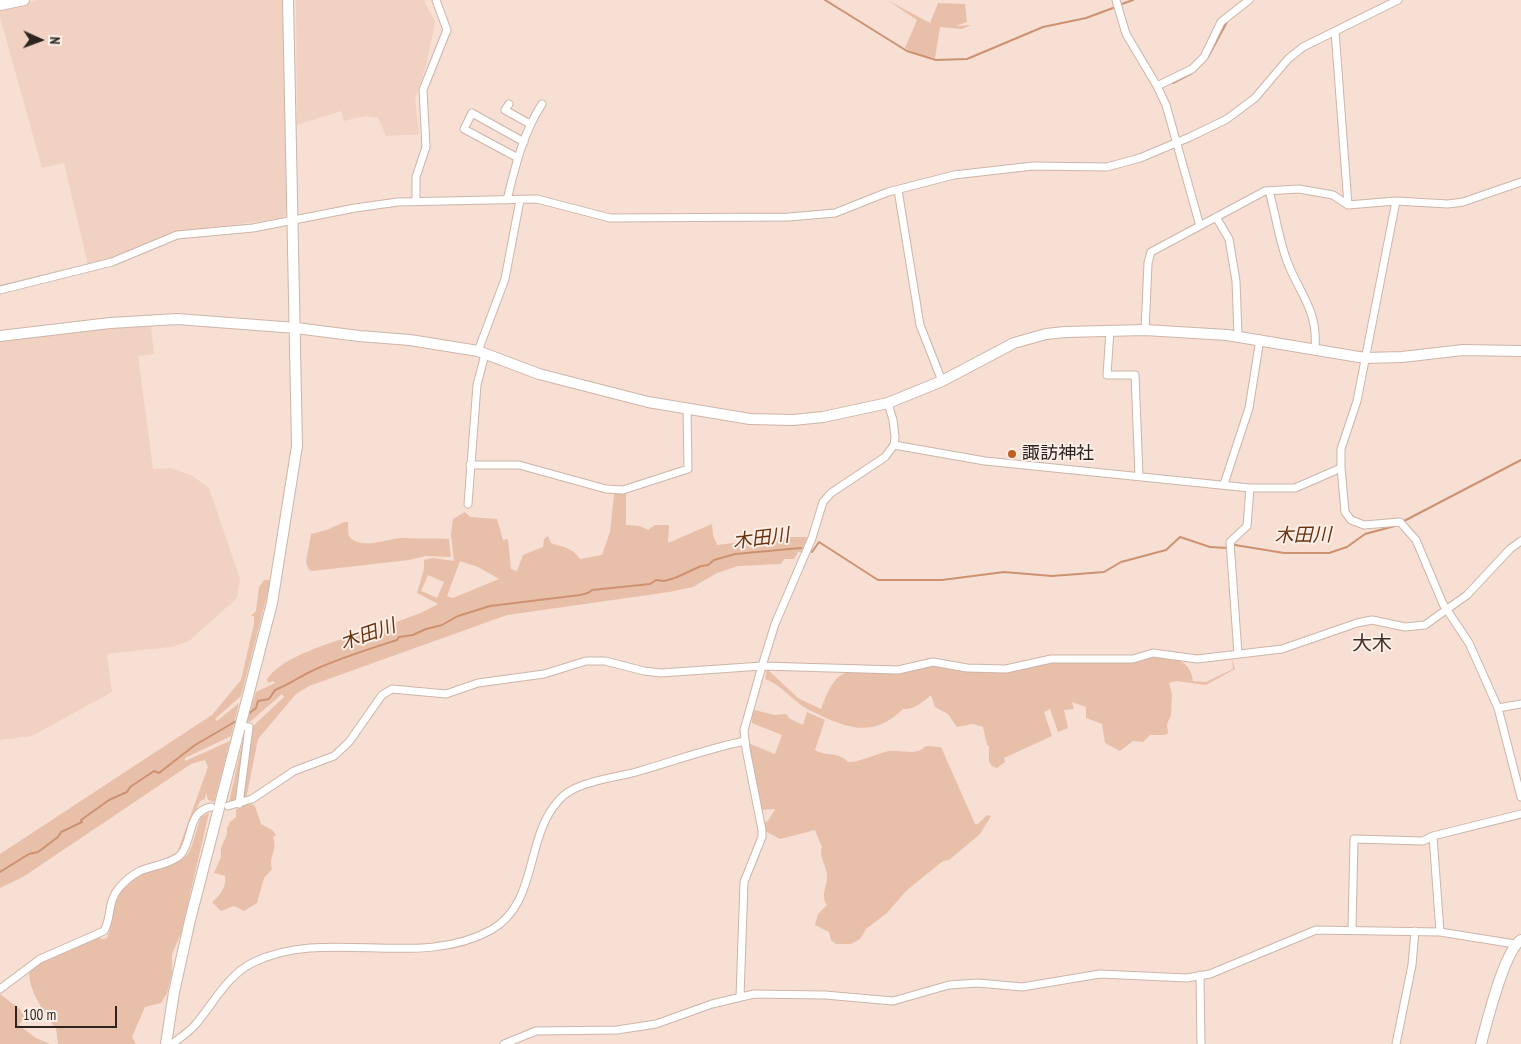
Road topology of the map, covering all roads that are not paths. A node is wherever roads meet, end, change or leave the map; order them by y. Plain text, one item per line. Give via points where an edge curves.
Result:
1 (24, 0) edge
2 (288, 0) edge
3 (436, 0) edge
4 (1116, 0) edge
5 (1249, 0) edge
6 (1398, 0) edge
7 (0, 5) edge
8 (1335, 31) junction
9 (1158, 86) junction
10 (509, 104) dead end
11 (542, 104) dead end
12 (530, 124) junction
13 (524, 142) junction
14 (1177, 142) junction
15 (518, 158) junction
16 (1521, 182) edge
17 (898, 190) junction
18 (1270, 191) junction
19 (507, 200) junction
20 (520, 200) junction
21 (416, 201) junction
22 (1396, 201) junction
23 (1348, 205) junction
24 (1216, 217) junction
25 (294, 220) junction
26 (1200, 226) junction
27 (0, 290) edge
28 (296, 328) junction
29 (1110, 330) junction
30 (1146, 330) junction
31 (0, 336) edge
32 (1238, 336) junction
33 (1260, 339) junction
34 (1315, 349) junction
35 (1521, 351) edge
36 (482, 352) junction
37 (1365, 358) junction
38 (942, 381) junction
39 (888, 403) junction
40 (686, 409) junction
41 (894, 445) junction
42 (470, 465) junction
43 (1341, 468) junction
44 (1139, 476) junction
45 (1224, 484) junction
46 (1250, 488) junction
47 (468, 504) dead end
48 (1521, 541) edge
49 (1448, 610) junction
50 (1238, 654) junction
51 (762, 666) junction
52 (1521, 704) edge
53 (1498, 708) junction
54 (240, 726) junction
55 (745, 741) junction
56 (1521, 797) edge
57 (239, 804) junction
58 (228, 806) dead end
59 (211, 807) dead end
60 (1521, 814) edge
61 (1433, 836) junction
62 (1352, 930) junction
63 (1415, 931) junction
64 (1440, 932) junction
65 (1518, 942) edge
66 (1200, 975) junction
67 (0, 989) edge
68 (740, 997) junction
69 (166, 1044) edge
70 (172, 1044) edge
71 (504, 1044) edge
72 (1201, 1044) edge
73 (1396, 1044) edge
74 (1481, 1044) edge

1 - 7 street
2 - 25 street
3 - 21 street via 447,30 424,90 426,147 416,177
4 - 9 street via 1131,44
5 - 9 street via 1221,22 1204,57 1192,70
6 - 8 street
8 - 14 street via 1288,59 1243,109
8 - 23 street
9 - 14 street
10 - 12 street via 506,110
11 - 12 street
12 - 13 street
13 - 15 street
13 - 15 street via 472,113 464,129
14 - 17 street via 1107,167 1023,167 954,175
14 - 26 street
15 - 19 street
16 - 22 street via 1463,202
17 - 20 street via 835,213 788,216 610,218 559,203
17 - 38 street via 920,325
18 - 23 street via 1298,189 1333,195
18 - 24 street
18 - 34 street via 1288,265 1307,299 1317,330
19 - 20 street
19 - 21 street
20 - 36 street via 505,279
21 - 25 street
22 - 23 street
22 - 37 street
24 - 26 street
24 - 32 street via 1229,239 1236,281
25 - 27 street via 245,229 177,235 112,262
25 - 28 street
26 - 30 street via 1151,252
28 - 31 street via 177,319
28 - 36 street via 410,340
28 - 54 street via 297,446 274,593
29 - 30 street
29 - 38 street via 1065,332 1032,338 991,354
29 - 44 street via 1107,375 1135,375
30 - 32 street
32 - 33 street
33 - 34 street
33 - 45 street via 1249,408
34 - 37 street
35 - 37 street via 1463,350
36 - 40 street via 590,389
36 - 42 street
37 - 43 street via 1357,401 1341,449
38 - 39 street
39 - 40 street via 793,420 750,419
39 - 41 street via 893,420
40 - 42 street via 688,469 639,486 623,490 606,489 519,465
41 - 44 street via 985,461
41 - 51 street via 886,457 831,493 823,502
42 - 47 street
43 - 46 street via 1295,488
43 - 49 street via 1347,516 1364,525 1394,521 1403,524 1416,540
44 - 45 street
45 - 46 street
46 - 50 street via 1247,526 1230,542
48 - 49 street
49 - 50 street via 1420,626 1405,627 1372,620 1282,648
49 - 53 street via 1469,643
50 - 51 street via 1197,659 1153,654 1133,659 1051,659 1006,669 967,668 933,662 898,670
51 - 55 street via 746,721
51 - 57 street via 661,673 604,661 586,661 544,674 478,683 446,694 392,689 382,695 342,750 326,760 294,771
52 - 53 street
53 - 56 street
54 - 57 street via 249,727
54 - 69 street via 190,920
55 - 68 street via 762,836 744,882
55 - 70 street via 588,784 561,797 542,824 522,894 506,918 491,930 433,946 299,950 269,956 237,974 194,1027
57 - 58 street
59 - 67 street via 201,809 196,815 179,856 141,871 119,889 110,904 104,931 40,959
60 - 61 street
61 - 62 street via 1423,841 1354,840
61 - 64 street
62 - 63 street
62 - 66 street via 1316,930 1210,974
63 - 64 street
63 - 73 street via 1412,965
64 - 65 street
65 - 74 street via 1507,960
66 - 68 street via 1186,978 1100,974 1022,987 978,983 949,986 893,1002 770,993
66 - 72 street
68 - 71 street via 656,1024 617,1030 536,1031

